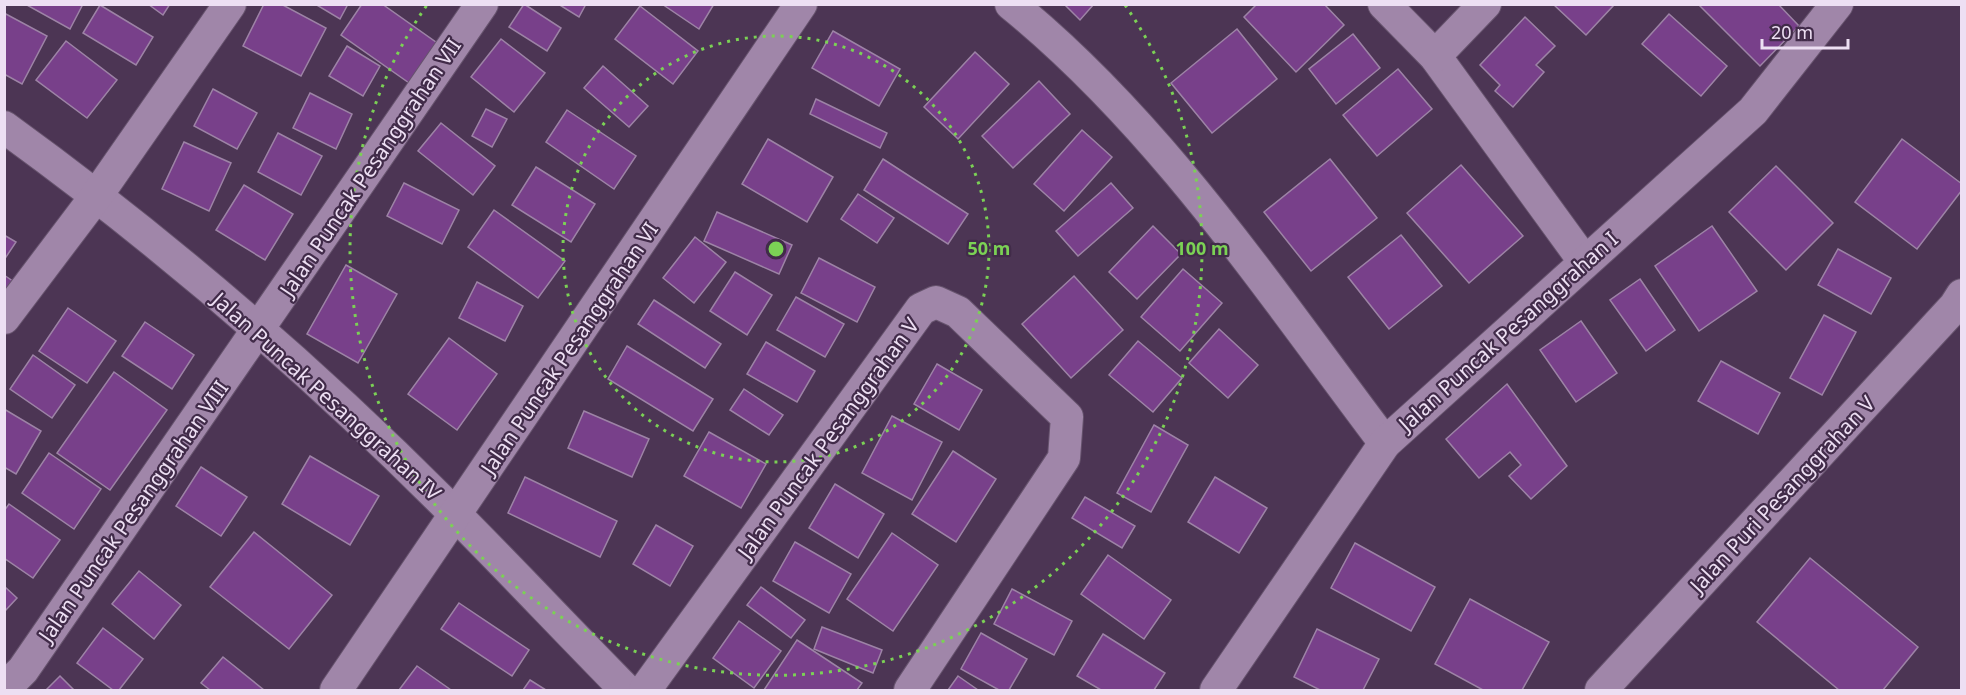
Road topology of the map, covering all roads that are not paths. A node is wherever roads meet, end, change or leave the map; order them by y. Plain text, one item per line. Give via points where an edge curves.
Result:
1 (230, 4) edge
2 (482, 4) edge
3 (801, 4) edge
4 (1011, 4) edge
5 (1384, 4) edge
6 (1485, 4) edge
7 (1837, 4) edge
8 (1435, 56) junction
9 (4, 127) edge
10 (97, 195) junction
11 (1584, 261) junction
12 (1962, 295) edge
13 (4, 318) edge
14 (259, 330) junction
15 (1385, 442) junction
16 (455, 516) junction
17 (4, 689) edge
18 (336, 690) edge
19 (626, 690) edge
20 (645, 690) edge
21 (910, 690) edge
22 (1216, 690) edge
23 (1601, 690) edge

1 - 10 street
2 - 14 street, Jalan Puncak Pesanggrahan VII
3 - 16 street, Jalan Puncak Pesanggrahan VI
4 - 15 street via 1044,31 1174,165
5 - 8 street
6 - 8 street
7 - 11 street, Jalan Puncak Pesanggrahan I via 1753,111
8 - 11 street
9 - 10 street, Jalan Puncak Pesanggrahan IV
10 - 13 street
10 - 14 street, Jalan Puncak Pesanggrahan IV
11 - 15 street, Jalan Puncak Pesanggrahan I
12 - 23 street, Jalan Puri Pesanggrahan V
14 - 16 street, Jalan Puncak Pesanggrahan IV
14 - 17 street, Jalan Puncak Pesanggrahan VIII via 23,670
15 - 22 street, Jalan Puncak Pesanggrahan I
16 - 18 street, Jalan Puncak Pesanggrahan VI
16 - 19 street, Jalan Puncak Pesanggrahan IV
20 - 21 street, Jalan Puncak Pesanggrahan V via 921,309 936,302 958,312 1067,417 1064,458

